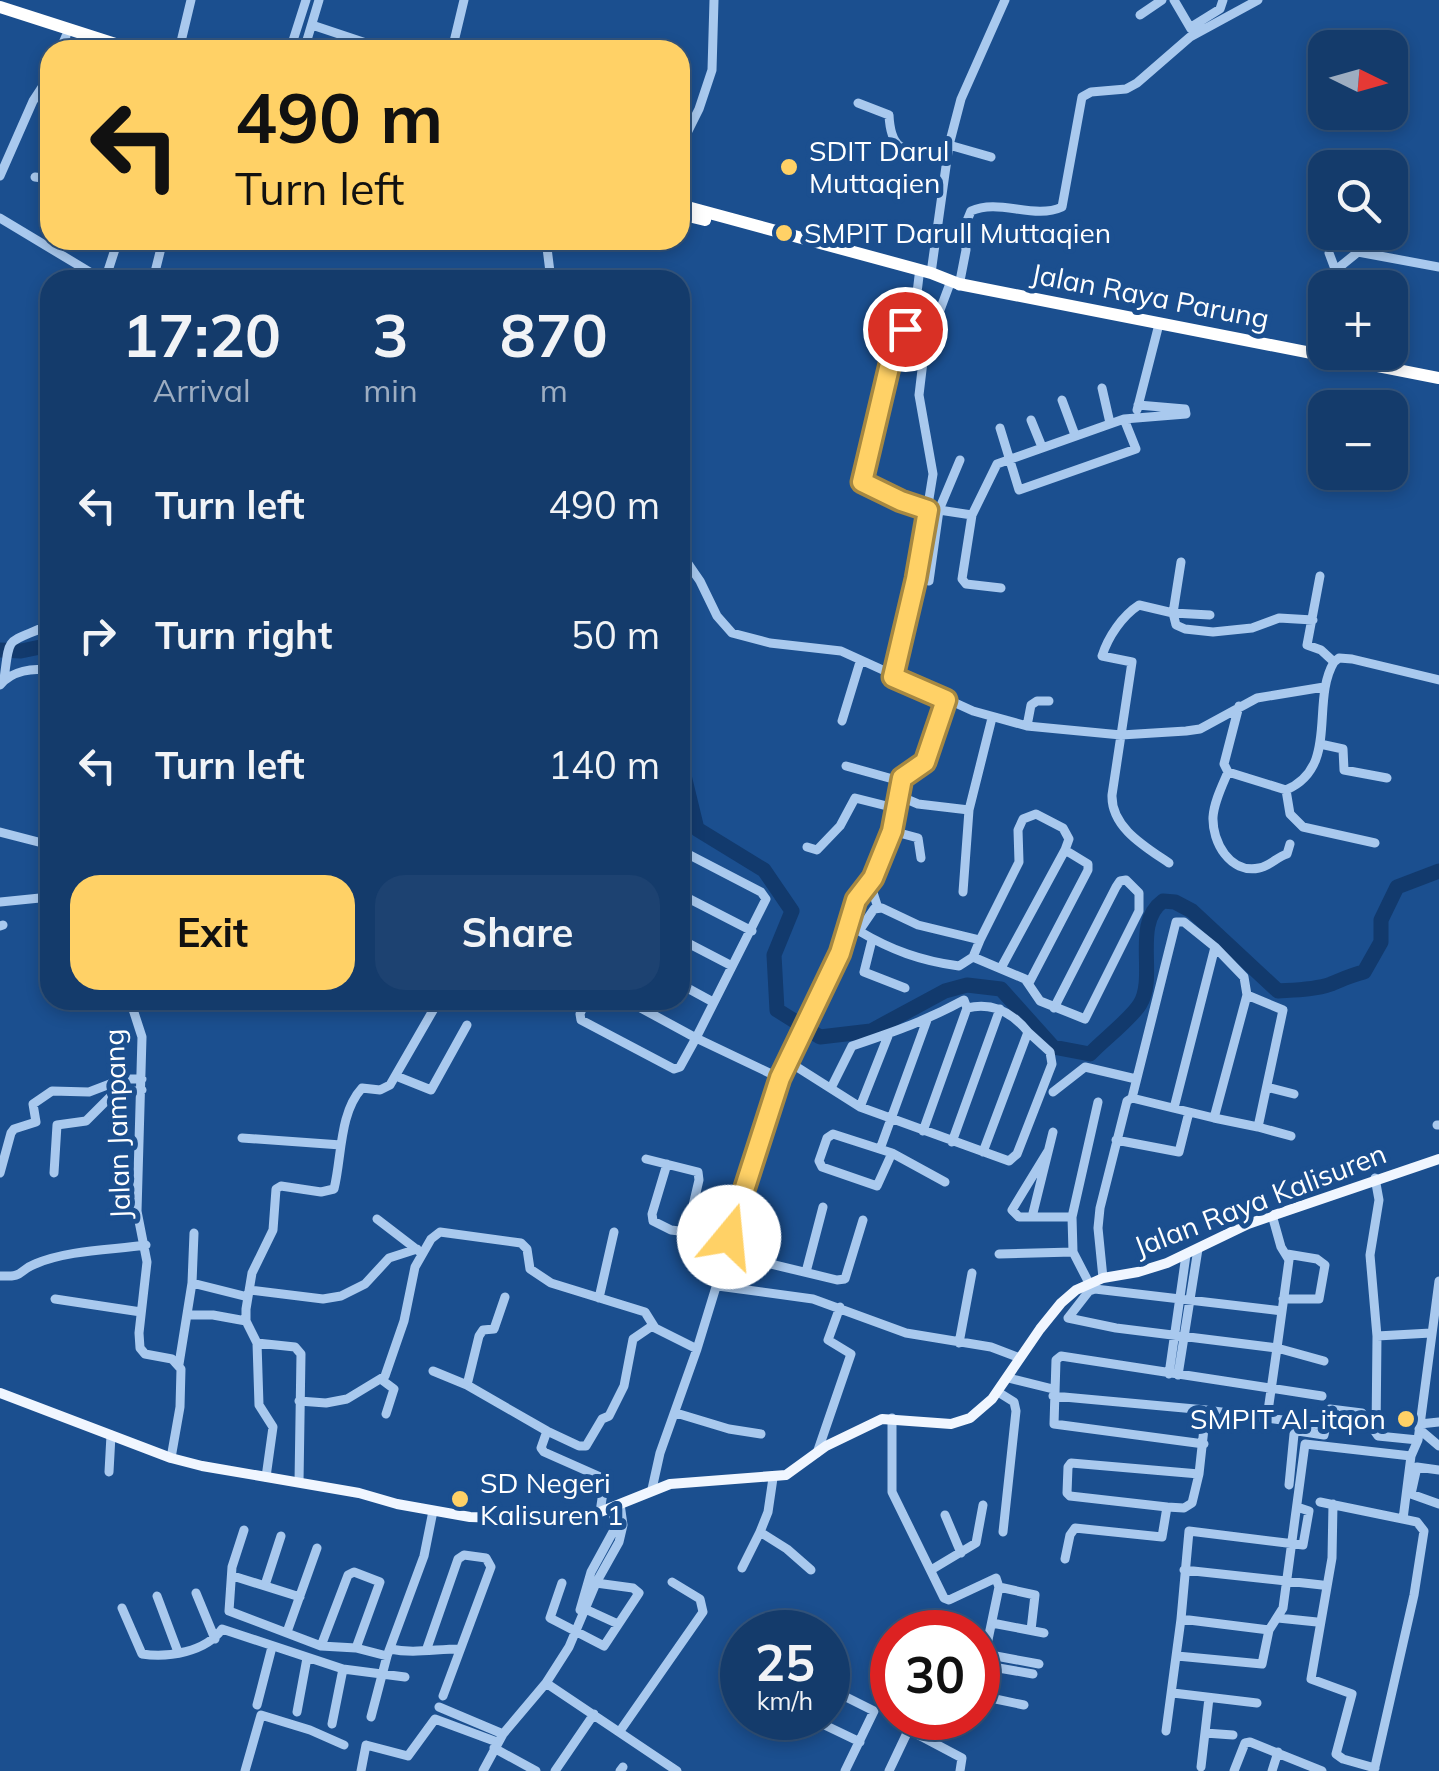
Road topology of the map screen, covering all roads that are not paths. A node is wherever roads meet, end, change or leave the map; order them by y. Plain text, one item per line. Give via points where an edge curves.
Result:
1 (191, 0) edge
2 (306, 0) edge
3 (319, 0) edge
4 (464, 0) edge
5 (714, 0) edge
6 (1005, 0) edge
7 (1162, 0) edge
8 (1174, 0) edge
9 (1223, 0) edge
10 (1258, 0) edge
11 (2, 7) edge
12 (1140, 16) dead end
13 (312, 24) junction
14 (45, 25) junction
15 (1191, 32) junction
16 (60, 40) edge
17 (98, 40) edge
18 (182, 40) edge
19 (293, 40) edge
20 (307, 40) edge
21 (358, 40) edge
22 (454, 40) edge
23 (40, 91) edge
24 (858, 102) dead end
25 (690, 127) edge
26 (948, 150) junction
27 (992, 157) dead end
28 (0, 176) edge
29 (35, 177) dead end
30 (40, 178) edge
31 (690, 208) edge
32 (690, 216) edge
33 (0, 218) edge
34 (40, 242) edge
35 (54, 250) edge
36 (1364, 252) joint
37 (1328, 253) dead end
38 (1439, 267) edge
39 (1335, 269) joint
40 (87, 270) edge
41 (925, 274) junction
42 (956, 286) junction
43 (1158, 328) junction
44 (1308, 355) edge
45 (1308, 355) edge
46 (1384, 370) edge
47 (1439, 381) edge
48 (1102, 388) dead end
49 (1062, 400) dead end
50 (1138, 405) junction
51 (1130, 418) junction
52 (1031, 420) dead end
53 (1110, 423) junction
54 (1000, 428) dead end
55 (1075, 435) junction
56 (1042, 447) junction
57 (960, 460) dead end
58 (1009, 460) junction
59 (933, 510) junction
60 (972, 515) junction
61 (1181, 562) dead end
62 (690, 566) edge
63 (1320, 576) dead end
64 (929, 581) dead end
65 (1001, 588) dead end
66 (1173, 613) junction
67 (1210, 615) dead end
68 (1313, 620) junction
69 (40, 629) edge
70 (860, 662) junction
71 (1334, 662) junction
72 (40, 669) edge
73 (893, 677) junction
74 (3, 679) edge
75 (1439, 680) edge
76 (1324, 687) junction
77 (946, 700) junction
78 (1049, 702) dead end
79 (1239, 706) junction
80 (992, 718) junction
81 (842, 721) dead end
82 (1027, 726) junction
83 (1121, 735) junction
84 (1320, 744) junction
85 (846, 766) dead end
86 (1228, 772) junction
87 (1387, 778) dead end
88 (900, 781) junction
89 (1286, 790) junction
90 (897, 795) junction
91 (895, 808) junction
92 (969, 810) junction
93 (892, 831) junction
94 (0, 832) edge
95 (40, 842) edge
96 (1375, 843) dead end
97 (1290, 844) dead end
98 (807, 847) dead end
99 (1065, 850) junction
100 (690, 855) edge
101 (921, 858) dead end
102 (1168, 863) dead end
103 (870, 883) junction
104 (963, 892) dead end
105 (40, 899) edge
106 (690, 899) edge
107 (0, 902) edge
108 (878, 908) junction
109 (854, 929) junction
110 (752, 931) junction
111 (872, 940) junction
112 (980, 940) junction
113 (690, 944) edge
114 (1214, 947) junction
115 (974, 957) junction
116 (732, 966) junction
117 (1002, 968) junction
118 (1029, 983) junction
119 (905, 988) dead end
120 (690, 989) edge
121 (1247, 994) junction
122 (713, 1002) junction
123 (966, 1008) junction
124 (1054, 1008) junction
125 (1000, 1009) junction
126 (133, 1010) edge
127 (433, 1010) edge
128 (582, 1010) edge
129 (644, 1010) edge
130 (926, 1020) junction
131 (467, 1025) dead end
132 (1028, 1032) junction
133 (888, 1036) junction
134 (696, 1038) junction
135 (788, 1062) junction
136 (396, 1076) junction
137 (780, 1078) junction
138 (1136, 1079) junction
139 (142, 1085) junction
140 (831, 1088) junction
141 (1267, 1088) junction
142 (1052, 1092) dead end
143 (1294, 1094) dead end
144 (1132, 1098) junction
145 (1098, 1102) dead end
146 (860, 1107) junction
147 (1174, 1108) junction
148 (1189, 1112) junction
149 (1214, 1118) junction
150 (891, 1119) junction
151 (1258, 1127) junction
152 (923, 1131) junction
153 (1053, 1132) dead end
154 (1291, 1136) dead end
155 (242, 1138) dead end
156 (1116, 1140) junction
157 (952, 1142) junction
158 (341, 1145) junction
159 (880, 1150) junction
160 (2, 1152) edge
161 (983, 1152) junction
162 (1048, 1152) junction
163 (892, 1153) junction
164 (646, 1159) dead end
165 (1439, 1159) edge
166 (667, 1164) junction
167 (54, 1173) dead end
168 (0, 1174) edge
169 (1375, 1178) junction
170 (944, 1182) dead end
171 (822, 1206) dead end
172 (1272, 1215) junction
173 (1032, 1216) junction
174 (1072, 1217) junction
175 (377, 1219) dead end
176 (863, 1220) dead end
177 (687, 1231) junction
178 (614, 1232) dead end
179 (194, 1233) dead end
180 (729, 1237) junction
181 (146, 1245) junction
182 (1198, 1248) junction
183 (419, 1251) junction
184 (1073, 1252) junction
185 (725, 1253) junction
186 (999, 1254) dead end
187 (1186, 1254) junction
188 (1287, 1254) junction
189 (806, 1272) junction
190 (972, 1273) dead end
191 (0, 1276) edge
192 (1104, 1278) junction
193 (1439, 1281) edge
194 (192, 1283) junction
195 (1089, 1283) junction
196 (718, 1286) junction
197 (249, 1294) junction
198 (505, 1297) dead end
199 (598, 1298) junction
200 (1183, 1298) junction
201 (55, 1299) dead end
202 (1284, 1299) junction
203 (840, 1308) junction
204 (1282, 1311) junction
205 (141, 1312) junction
206 (186, 1314) junction
207 (246, 1321) junction
208 (652, 1326) junction
209 (1178, 1336) junction
210 (1377, 1336) junction
211 (1434, 1337) edge
212 (257, 1343) junction
213 (960, 1343) junction
214 (1277, 1348) junction
215 (697, 1350) junction
216 (1020, 1358) junction
217 (1324, 1361) dead end
218 (179, 1364) junction
219 (433, 1371) dead end
220 (1174, 1374) junction
221 (1008, 1378) junction
222 (382, 1380) junction
223 (467, 1384) junction
224 (1272, 1388) junction
225 (998, 1392) junction
226 (0, 1393) edge
227 (1053, 1393) junction
228 (1322, 1396) dead end
229 (299, 1401) junction
230 (1206, 1410) junction
231 (676, 1413) junction
232 (386, 1414) dead end
233 (892, 1418) junction
234 (1267, 1418) junction
235 (1439, 1422) edge
236 (1320, 1425) dead end
237 (547, 1431) junction
238 (1419, 1431) junction
239 (1376, 1433) junction
240 (762, 1434) dead end
241 (111, 1435) junction
242 (1204, 1444) junction
243 (1439, 1446) edge
244 (816, 1454) junction
245 (1411, 1456) junction
246 (170, 1458) junction
247 (1439, 1470) edge
248 (108, 1472) dead end
249 (1200, 1474) junction
250 (266, 1476) junction
251 (773, 1478) junction
252 (298, 1482) junction
253 (1288, 1485) dead end
254 (652, 1489) junction
255 (1320, 1502) dead end
256 (1333, 1504) junction
257 (1439, 1504) edge
258 (617, 1505) junction
259 (982, 1505) dead end
260 (1167, 1508) junction
261 (432, 1511) junction
262 (600, 1512) junction
263 (944, 1515) dead end
264 (1403, 1518) junction
265 (244, 1530) dead end
266 (760, 1532) junction
267 (1003, 1532) dead end
268 (281, 1536) dead end
269 (1292, 1544) junction
270 (317, 1548) dead end
271 (962, 1553) junction
272 (1066, 1559) dead end
273 (742, 1568) dead end
274 (811, 1570) dead end
275 (931, 1570) junction
276 (1184, 1570) junction
277 (232, 1576) junction
278 (672, 1582) dead end
279 (562, 1583) dead end
280 (596, 1583) junction
281 (1287, 1583) junction
282 (265, 1585) junction
283 (998, 1586) junction
284 (1322, 1586) dead end
285 (196, 1593) dead end
286 (157, 1596) dead end
287 (300, 1597) junction
288 (122, 1608) dead end
289 (582, 1608) junction
290 (994, 1610) edge
291 (228, 1611) junction
292 (1278, 1618) junction
293 (1181, 1619) junction
294 (1318, 1622) dead end
295 (618, 1624) junction
296 (1000, 1624) edge
297 (577, 1628) junction
298 (222, 1629) junction
299 (1030, 1630) junction
300 (1268, 1630) junction
301 (287, 1632) junction
302 (1044, 1633) dead end
303 (215, 1639) junction
304 (272, 1646) junction
305 (322, 1646) junction
306 (356, 1648) junction
307 (427, 1648) junction
308 (459, 1650) junction
309 (178, 1652) junction
310 (388, 1653) junction
311 (1177, 1656) junction
312 (1000, 1657) edge
313 (307, 1658) junction
314 (1040, 1664) dead end
315 (343, 1668) junction
316 (1000, 1668) edge
317 (1033, 1674) dead end
318 (383, 1676) junction
319 (404, 1677) dead end
320 (546, 1683) junction
321 (1173, 1692) junction
322 (443, 1696) dead end
323 (1209, 1698) junction
324 (850, 1699) edge
325 (1000, 1700) edge
326 (1257, 1703) dead end
327 (1024, 1705) dead end
328 (438, 1707) dead end
329 (258, 1711) junction
330 (298, 1712) dead end
331 (594, 1714) junction
332 (372, 1717) dead end
333 (332, 1724) dead end
334 (620, 1731) junction
335 (1166, 1731) dead end
336 (1205, 1733) junction
337 (1233, 1735) dead end
338 (850, 1737) edge
339 (498, 1742) junction
340 (860, 1742) junction
341 (344, 1745) dead end
342 (1278, 1752) junction
343 (1200, 1767) dead end
344 (1374, 1769) edge
345 (245, 1771) edge
346 (361, 1771) edge
347 (483, 1771) edge
348 (536, 1771) edge
349 (555, 1771) edge
350 (677, 1771) edge
351 (844, 1771) edge
352 (889, 1771) edge
353 (960, 1771) edge
354 (1234, 1771) edge
355 (1272, 1771) edge
356 (1322, 1771) edge

1 - 18 street
2 - 19 street
3 - 13 street
4 - 22 street
5 - 25 street via 712,70
6 - 26 street via 977,57
7 - 12 street
8 - 15 street
9 - 15 street
10 - 15 street
11 - 14 highway
13 - 20 street
13 - 21 street
14 - 16 highway
14 - 17 highway
15 - 42 street via 1136,84 1082,97 1058,210 984,206 972,212
23 - 28 street
24 - 26 street via 889,115 897,146
26 - 27 street
26 - 41 street
29 - 30 street
31 - 41 highway, Jalan Raya Parung
32 - 41 highway, Jalan Raya Parung
33 - 34 street
35 - 40 street
36 - 38 street
36 - 39 street
37 - 39 street
41 - 42 highway, Jalan Raya Parung
41 - 59 street via 909,324 896,338 862,482
42 - 43 highway, Jalan Raya Parung
42 - 44 highway, Jalan Raya Parung
42 - 59 street via 928,340 919,395
43 - 45 highway, Jalan Raya Parung
43 - 50 street
46 - 47 highway, Jalan Raya Parung
48 - 53 street
49 - 55 street
50 - 51 street
50 - 51 street via 1186,414
51 - 53 street
51 - 58 street via 1136,449 1019,490
52 - 56 street
53 - 55 street
54 - 58 street
55 - 56 street
56 - 58 street
57 - 59 street
58 - 60 street via 995,467
59 - 60 street
59 - 64 street
59 - 73 street
60 - 65 street via 963,583
61 - 66 street
62 - 70 street via 732,633 841,650
63 - 68 street
66 - 67 street
66 - 68 street via 1176,625 1200,632 1252,628 1276,618
66 - 83 street via 1136,606 1102,654 1132,662
68 - 71 street via 1308,647
69 - 74 street via 11,641
70 - 73 street
70 - 81 street
71 - 75 street via 1352,658
71 - 76 street
72 - 74 street
73 - 77 street
76 - 79 street
76 - 84 street
77 - 80 street
77 - 88 street via 925,762
78 - 82 street via 1031,705
79 - 83 street via 1200,728
79 - 86 street via 1224,764
80 - 82 street
80 - 92 street
82 - 83 street
83 - 102 street via 1114,816
84 - 87 street via 1343,749 1344,770
84 - 89 street via 1308,774
85 - 88 street
86 - 89 street
86 - 97 street via 1213,821 1230,860 1262,868 1287,854
88 - 90 street
89 - 96 street via 1290,814 1303,828
90 - 91 street
90 - 92 street
91 - 93 street
91 - 98 street via 855,798 818,850
92 - 104 street
93 - 101 street via 918,838
93 - 103 street
94 - 95 street
99 - 112 street via 1063,828 1036,814 1023,819 1020,862
99 - 117 street
99 - 118 street via 1089,868
100 - 110 street via 764,894
103 - 108 street
103 - 109 street via 856,900
105 - 107 street
106 - 110 street
108 - 109 street
108 - 112 street via 905,922
109 - 111 street
109 - 135 street
110 - 116 street
111 - 115 street via 959,966
111 - 119 street via 864,972
112 - 115 street
113 - 116 street
114 - 121 street via 1244,977
114 - 138 street via 1176,922
114 - 147 street
115 - 117 street
116 - 122 street
117 - 118 street
118 - 124 street via 1036,998
120 - 122 street
121 - 141 street via 1283,1010
121 - 149 street
122 - 134 street
123 - 125 street
123 - 130 street via 964,1000
123 - 152 street
124 - 124 street via 1080,1019 1090,1015 1139,911 1139,892 1126,880 1116,887
125 - 132 street
125 - 157 street
126 - 139 street, Jalan Jampang via 142,1037
127 - 136 street
128 - 134 street via 581,1020 674,1069
129 - 134 street
130 - 133 street
130 - 150 street
131 - 136 street via 431,1090
132 - 161 street
132 - 161 street via 1050,1052 1052,1064 1014,1159
133 - 140 street via 852,1046
133 - 146 street
134 - 137 street
135 - 137 street
135 - 140 street
136 - 158 street via 386,1088 358,1092
137 - 180 street
138 - 142 street via 1090,1066
138 - 144 street
139 - 160 street via 123,1079 96,1090 45,1094 33,1104 36,1122 14,1129
139 - 167 street via 114,1093 86,1121 57,1124
139 - 181 street, Jalan Jampang via 137,1211
140 - 146 street
141 - 143 street
141 - 151 street
144 - 147 street
144 - 156 street
145 - 174 street
146 - 150 street
147 - 148 street
148 - 149 street
148 - 156 street via 1179,1152
149 - 151 street
150 - 152 street
150 - 159 street
151 - 154 street
152 - 157 street
153 - 162 street
155 - 158 street
156 - 192 street via 1098,1228
157 - 161 street
158 - 197 street via 332,1190 276,1188 273,1230
159 - 163 street
159 - 163 street via 830,1135 820,1165 877,1186
160 - 168 street
162 - 173 street
162 - 173 street via 1012,1210
163 - 170 street
164 - 166 street
165 - 169 main road, Jalan Raya Kalisuren
166 - 177 street via 699,1174
166 - 177 street via 652,1217 663,1228
169 - 172 main road, Jalan Raya Kalisuren
169 - 210 street via 1370,1255
171 - 189 street
172 - 182 main road, Jalan Raya Kalisuren
172 - 188 street
173 - 174 street
174 - 184 street
175 - 183 street
176 - 189 street via 848,1276 837,1280
177 - 180 street
178 - 199 street
179 - 194 street
180 - 185 street
181 - 191 street via 65,1257 34,1264 20,1276
181 - 205 street, Jalan Jampang
182 - 187 main road, Jalan Raya Kalisuren
182 - 200 street
183 - 197 street via 389,1258 365,1284 341,1296
183 - 199 street via 440,1232 520,1243 539,1276
183 - 222 street via 404,1322
184 - 186 street
184 - 195 street
185 - 189 street
185 - 196 street
187 - 192 main road, Jalan Raya Kalisuren
187 - 200 street
188 - 202 street
188 - 202 street via 1324,1265 1319,1299
190 - 213 street
192 - 195 main road, Jalan Raya Kalisuren
193 - 211 street
194 - 197 street
194 - 206 street
195 - 216 main road, Jalan Raya Kalisuren via 1061,1303
196 - 203 street
196 - 215 street
197 - 207 street
198 - 223 street via 494,1330 479,1336
199 - 208 street via 645,1312
200 - 204 street
200 - 209 street
200 - 209 street via 1096,1289 1068,1320
201 - 205 street
202 - 204 street
203 - 213 street via 888,1328
203 - 244 street via 828,1340 851,1354
204 - 214 street
205 - 218 street, Jalan Jampang via 142,1351
206 - 207 street
206 - 218 street
207 - 212 street
208 - 215 street
208 - 237 street via 633,1339 624,1386 586,1446
209 - 214 street
209 - 220 street
210 - 211 street
210 - 239 street
211 - 238 street
212 - 229 street via 299,1350
212 - 250 street via 259,1405 273,1427
213 - 216 street
214 - 217 street
214 - 224 street
215 - 231 street
216 - 221 main road, Jalan Raya Kalisuren
218 - 246 street via 180,1407
219 - 223 street
220 - 224 street
220 - 227 street via 1061,1356
221 - 225 main road, Jalan Raya Kalisuren
221 - 227 street
222 - 229 street via 347,1399
222 - 232 street via 394,1389
223 - 237 street
224 - 228 street
224 - 234 street
225 - 233 main road, Jalan Raya Kalisuren via 983,1409 951,1424
225 - 267 street via 1016,1410
226 - 241 main road, Jalan Raya Kalisuren
227 - 230 street
227 - 242 street via 1056,1424
229 - 252 street
230 - 234 street
230 - 242 street
231 - 240 street
231 - 254 street
233 - 244 main road, Jalan Raya Kalisuren
233 - 275 street via 892,1492
234 - 236 street
235 - 238 street
237 - 262 street via 544,1452 605,1480
238 - 239 street
238 - 243 street
238 - 245 street
239 - 253 street via 1362,1413 1330,1409 1324,1434 1294,1434
241 - 246 main road, Jalan Raya Kalisuren
241 - 248 street
242 - 249 street
244 - 251 main road, Jalan Raya Kalisuren
245 - 264 street
245 - 269 street via 1308,1442
246 - 250 main road, Jalan Raya Kalisuren
247 - 257 street via 1417,1468 1411,1494
249 - 260 street via 1189,1507
249 - 260 street via 1068,1466 1070,1496
250 - 252 main road, Jalan Raya Kalisuren
251 - 254 main road, Jalan Raya Kalisuren
251 - 266 street
252 - 261 main road, Jalan Raya Kalisuren
254 - 258 main road, Jalan Raya Kalisuren
255 - 256 street
256 - 264 street
256 - 344 street via 1332,1558 1311,1680 1353,1694 1336,1754
258 - 262 main road, Jalan Raya Kalisuren
258 - 280 street via 622,1532
258 - 289 street via 614,1530 591,1572
259 - 271 street via 976,1543
260 - 272 street via 1162,1537 1074,1528
261 - 262 main road, Jalan Raya Kalisuren via 551,1522
261 - 310 street via 420,1570
263 - 271 street
264 - 344 street via 1418,1522 1425,1537
265 - 277 street
266 - 273 street
266 - 274 street
268 - 282 street
269 - 276 street via 1192,1530
269 - 281 street
270 - 287 street
271 - 275 street
275 - 283 street via 947,1600 993,1578
276 - 281 street
276 - 293 street
277 - 282 street
277 - 291 street
278 - 334 street via 700,1599 702,1612
279 - 297 street via 550,1618
280 - 289 street
280 - 295 street via 638,1592
281 - 284 street
281 - 292 street
282 - 287 street
283 - 290 street
283 - 299 street via 1035,1595
285 - 303 street
286 - 309 street
287 - 301 street
288 - 309 street via 140,1653
289 - 295 street
289 - 297 street
291 - 298 street
291 - 301 street
292 - 294 street
292 - 300 street
293 - 300 street
293 - 311 street
295 - 297 street via 604,1646
296 - 299 street
297 - 320 street
298 - 303 street
298 - 304 street
299 - 302 street
300 - 311 street via 1260,1666
301 - 305 street
303 - 309 street
304 - 313 street
304 - 329 street
305 - 306 street
305 - 306 street via 354,1572 380,1582
306 - 310 street
307 - 308 street
307 - 308 street via 458,1559 474,1555 491,1567
307 - 310 street
308 - 322 street
310 - 318 street
311 - 321 street
312 - 314 street
313 - 315 street
313 - 330 street
315 - 318 street
315 - 333 street
316 - 317 street
318 - 319 street
318 - 332 street
320 - 331 street
320 - 339 street
321 - 323 street
321 - 335 street
323 - 326 street
323 - 336 street
324 - 340 street via 874,1712
325 - 327 street
328 - 339 street
329 - 341 street
329 - 345 street
331 - 334 street
331 - 349 street
334 - 350 street
336 - 337 street
336 - 343 street
338 - 340 street
339 - 346 street via 436,1719 408,1756 366,1745
339 - 347 street
339 - 348 street
340 - 351 street
342 - 354 street via 1245,1743
342 - 355 street
342 - 356 street
352 - 353 street via 912,1731 962,1758

